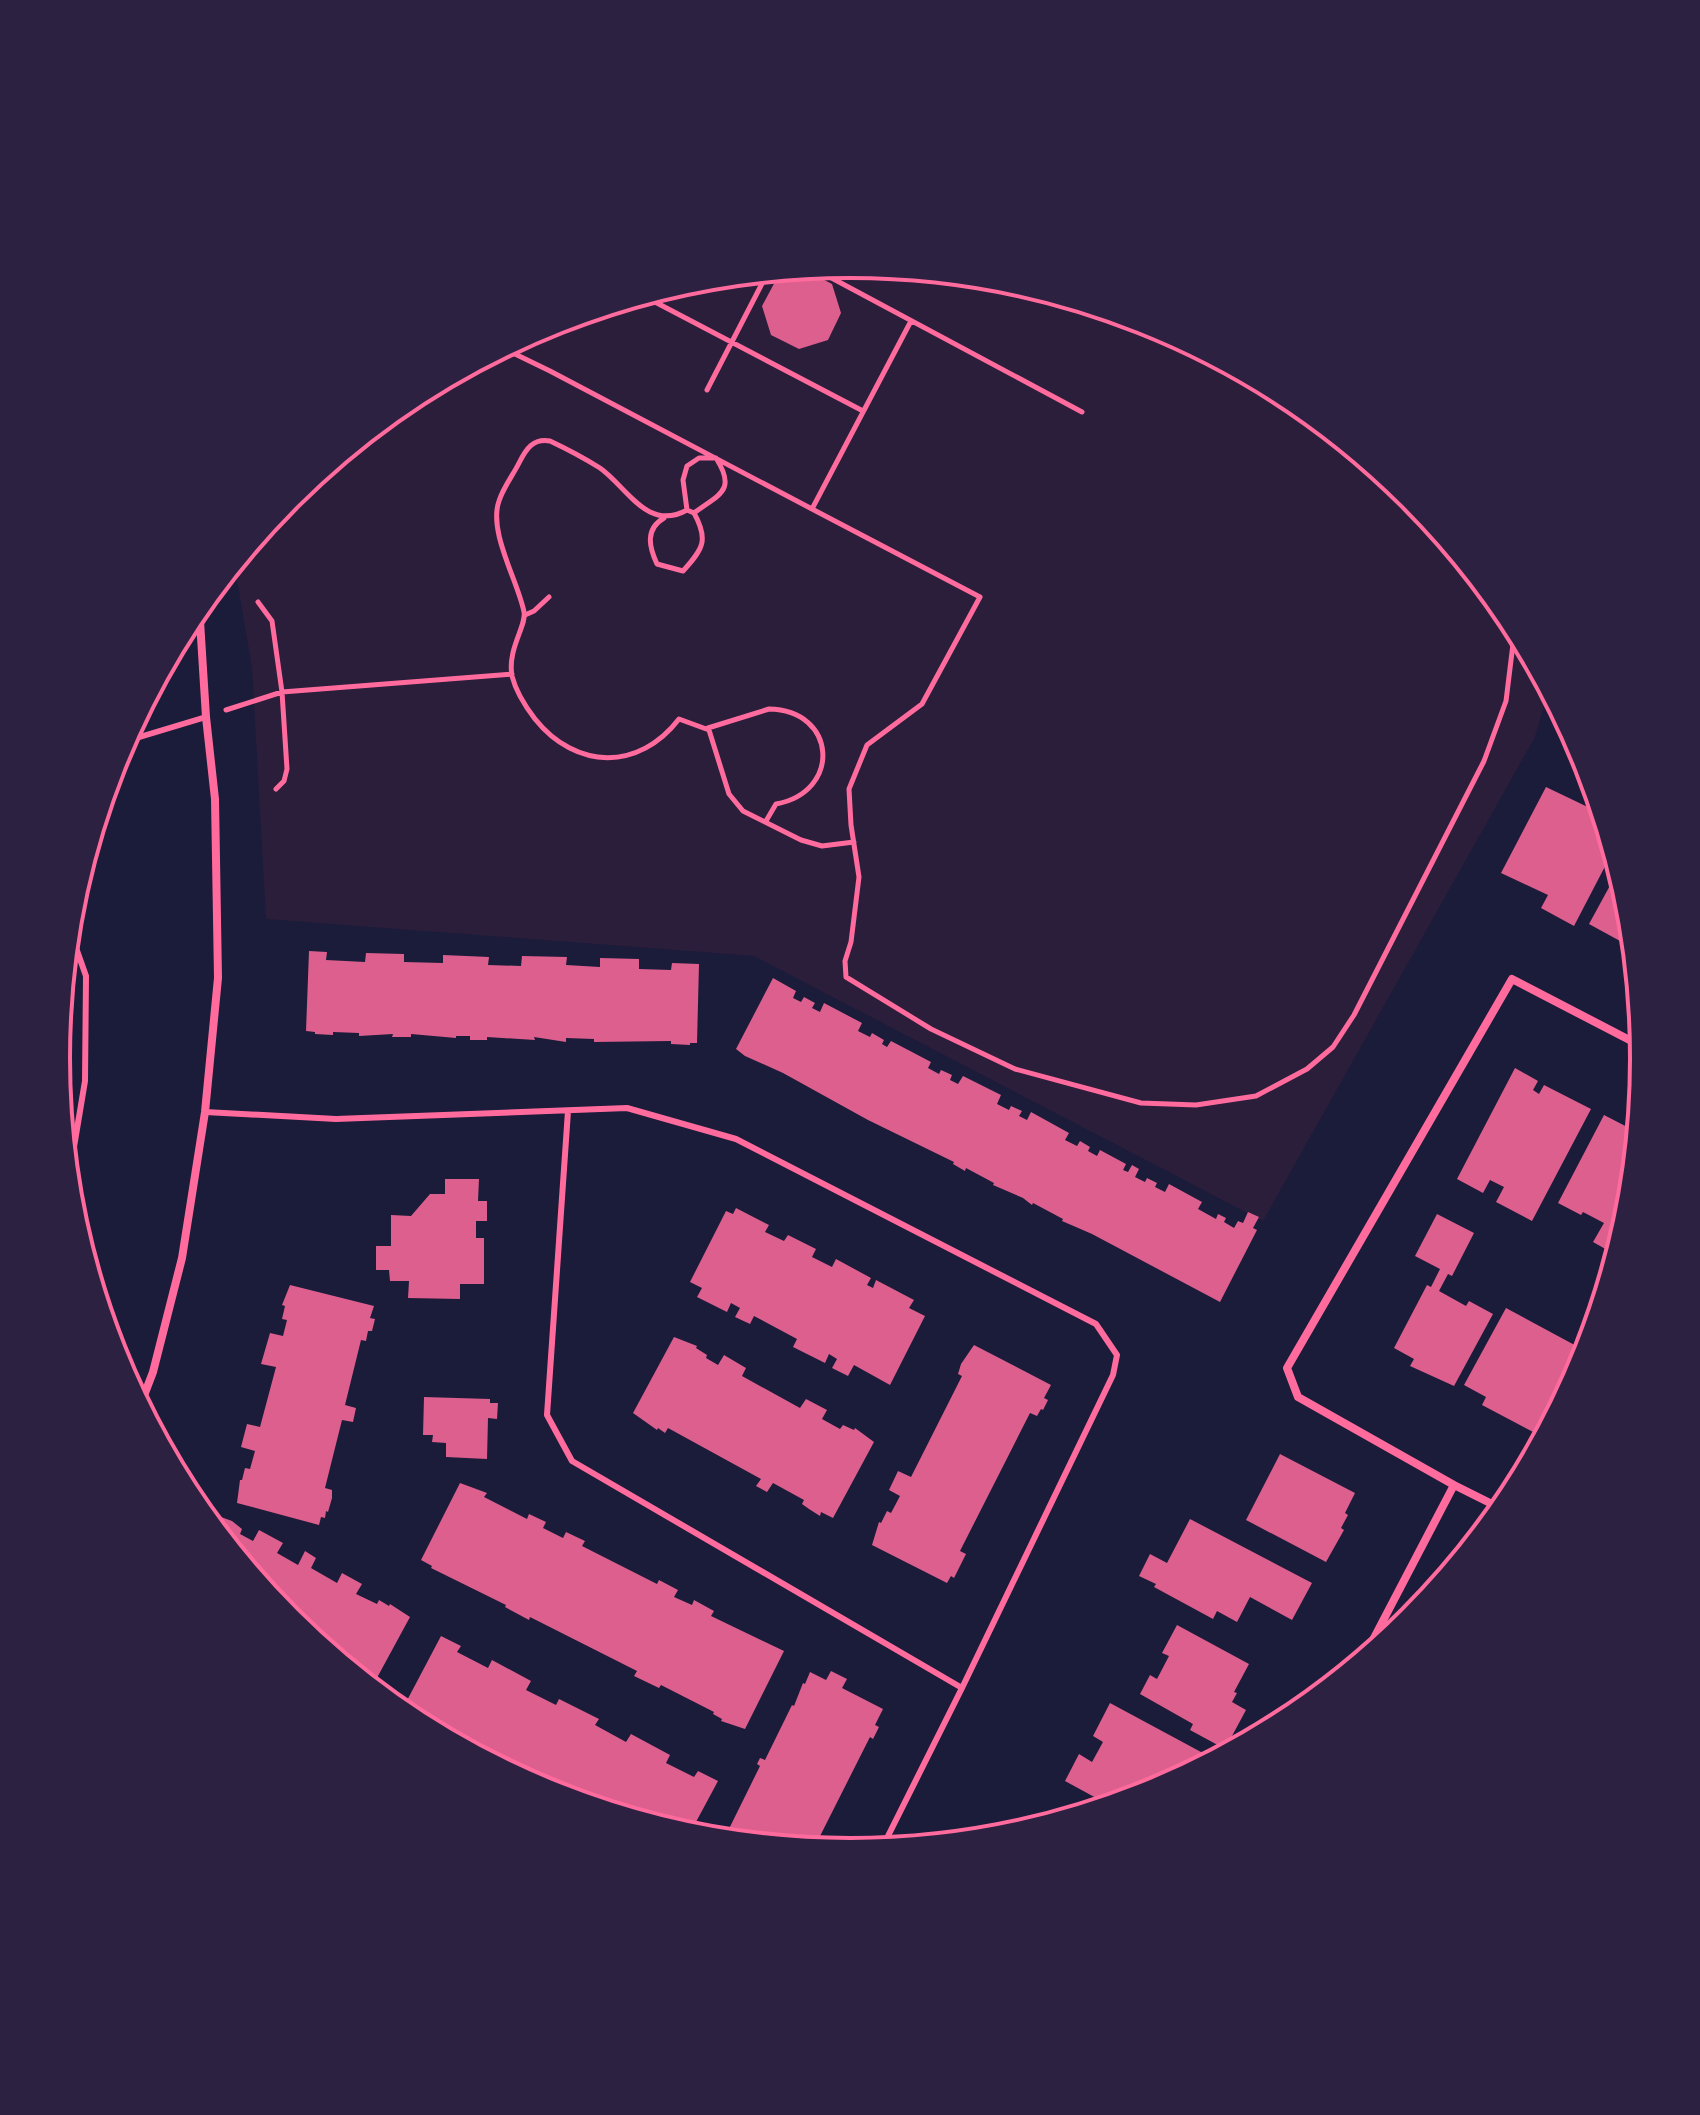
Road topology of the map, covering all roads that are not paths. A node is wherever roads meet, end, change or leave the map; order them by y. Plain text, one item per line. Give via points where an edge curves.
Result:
1 (200, 625) edge
2 (206, 717) junction
3 (139, 737) edge
4 (78, 952) edge
5 (1629, 1040) edge
6 (568, 1111) junction
7 (205, 1112) junction
8 (75, 1140) edge
9 (145, 1392) edge
10 (1454, 1485) junction
11 (1490, 1503) edge
12 (1377, 1632) edge
13 (962, 1688) junction
14 (888, 1837) edge

1 - 2 street
2 - 3 lane
2 - 7 street via 215,799 218,978
4 - 8 lane via 86,976 85,1081
5 - 10 street via 1512,979 1287,1368 1298,1397
6 - 7 lane via 336,1119
6 - 13 lane via 547,1415 572,1461
6 - 13 lane via 627,1108 736,1139 1096,1324 1117,1355 1113,1375
7 - 9 street via 182,1258
10 - 11 street
10 - 12 street
13 - 14 lane

